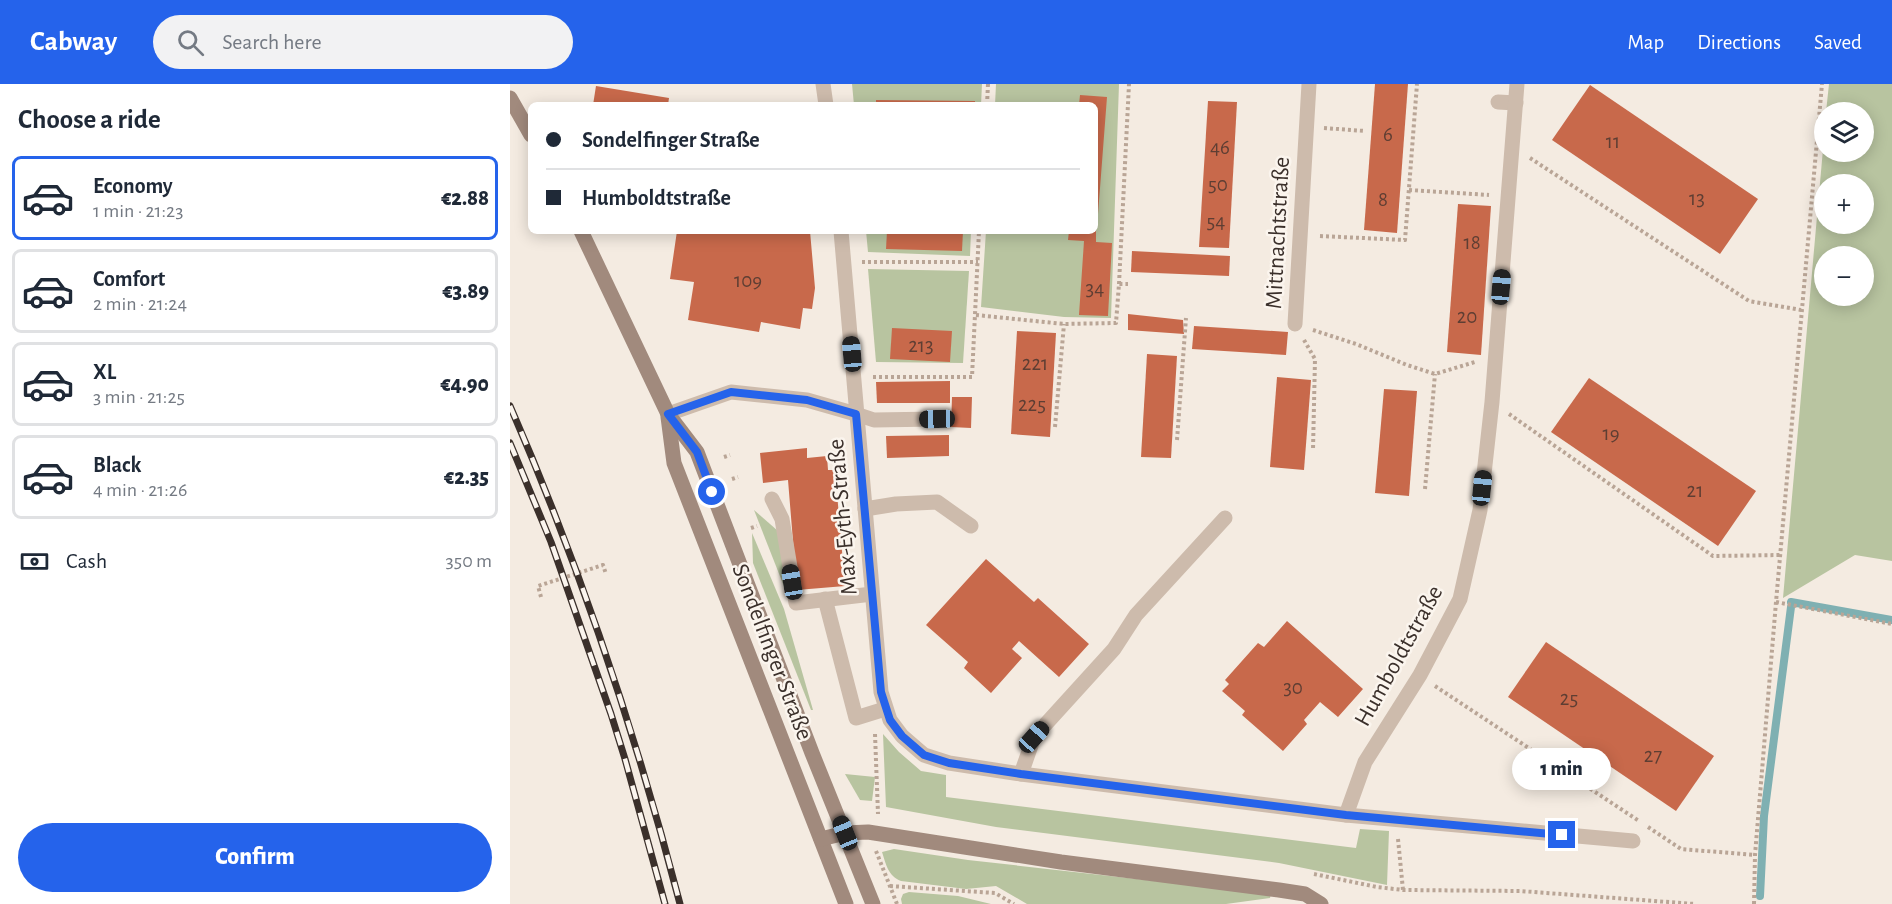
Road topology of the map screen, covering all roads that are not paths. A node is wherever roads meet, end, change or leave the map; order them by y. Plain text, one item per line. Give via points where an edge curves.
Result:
1 (823, 84) edge
2 (1309, 84) edge
3 (1517, 84) edge
4 (510, 98) edge
5 (826, 102) edge
6 (1498, 102) dead end
7 (1516, 102) junction
8 (528, 130) edge
9 (582, 234) edge
10 (841, 234) edge
11 (1295, 324) road end
12 (668, 414) junction
13 (856, 414) junction
14 (937, 419) dead end
15 (772, 499) dead end
16 (865, 509) junction
17 (1225, 518) dead end
18 (971, 526) dead end
19 (872, 594) junction
20 (825, 600) junction
21 (888, 715) junction
22 (1021, 774) junction
23 (1346, 815) junction
24 (845, 833) junction
25 (821, 839) junction
26 (1633, 841) dead end
27 (846, 904) edge
28 (873, 904) edge
29 (1322, 904) edge

1 - 5 street
2 - 11 street, Mittnachtstraße
3 - 7 street, Humboldtstraße
4 - 8 main road
6 - 7 street
7 - 23 street, Humboldtstraße via 1480,510 1460,599 1420,675 1365,762
9 - 12 main road, Sondelfinger Straße
10 - 13 street, Max-Eyth-Straße
12 - 13 street via 731,392 807,400
12 - 24 main road, Sondelfinger Straße via 697,452
12 - 25 main road, Sondelfinger Straße via 674,463
13 - 14 street via 874,420
13 - 16 street, Max-Eyth-Straße
15 - 20 street via 782,519 796,603
16 - 18 street via 937,502
16 - 19 street, Max-Eyth-Straße
17 - 22 street via 1136,615 1113,649 1034,737
19 - 20 street
19 - 21 street, Max-Eyth-Straße via 881,692
20 - 21 street via 856,718
21 - 22 street via 902,736 924,755 949,763
22 - 23 street
23 - 26 street
24 - 25 main road
24 - 28 main road, Sondelfinger Straße
24 - 29 main road via 877,834 1296,892
25 - 27 main road, Sondelfinger Straße

